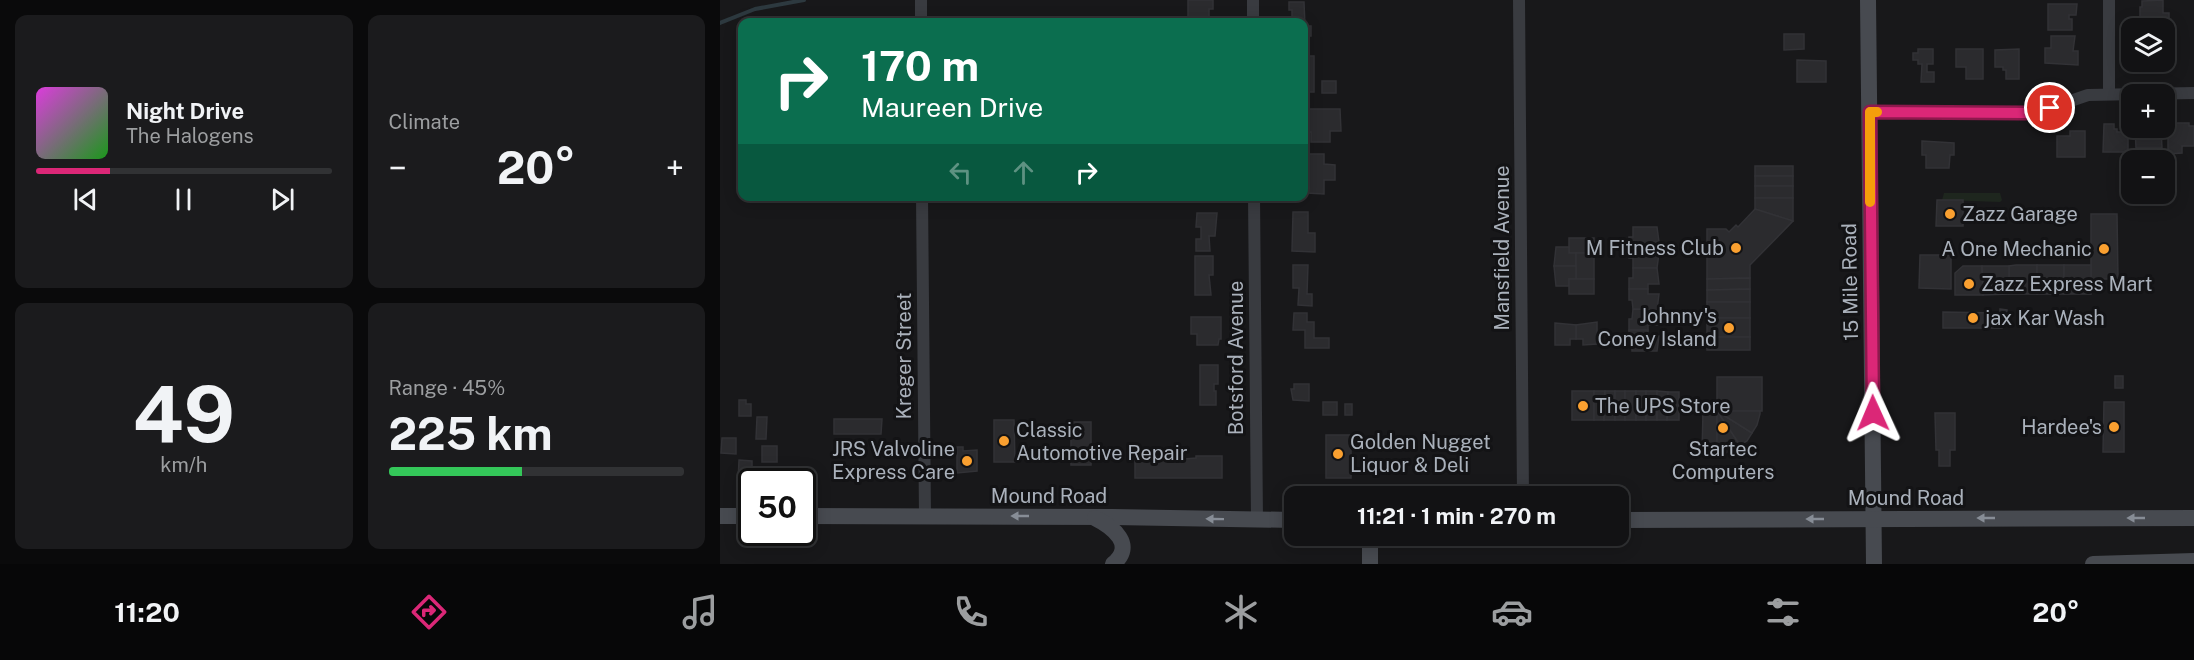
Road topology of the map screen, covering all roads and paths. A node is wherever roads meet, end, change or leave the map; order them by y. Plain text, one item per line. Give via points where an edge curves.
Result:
1 (921, 0) edge
2 (1253, 0) edge
3 (1520, 0) edge
4 (1868, 0) edge
5 (2109, 0) edge
6 (921, 18) edge
7 (1253, 18) edge
8 (2194, 93) edge
9 (2109, 94) junction
10 (1870, 112) junction
11 (922, 201) edge
12 (1254, 201) edge
13 (1523, 486) edge
14 (720, 516) edge
15 (738, 516) edge
16 (816, 516) edge
17 (925, 516) junction
18 (1092, 517) junction
19 (2194, 518) edge
20 (1874, 519) junction
21 (1257, 520) junction
22 (1284, 520) edge
23 (1629, 520) edge
24 (1370, 546) edge
25 (2194, 561) edge
26 (1113, 564) edge
27 (1370, 564) edge
28 (1874, 564) edge
29 (2093, 564) edge

1 - 6 street
2 - 7 street
3 - 13 street, Mansfield Avenue
4 - 10 main road, 15 Mile Road
5 - 9 street
8 - 9 street
9 - 10 street via 2088,95 2033,112
10 - 20 main road, 15 Mile Road
11 - 17 street, Kreger Street
12 - 21 street, Botsford Avenue
14 - 15 main road
16 - 17 main road, Mound Road
18 -> 17 main road, Mound Road
21 -> 18 main road, Mound Road
18 - 26 main road via 1118,533 1121,550
19 -> 20 main road, Mound Road
20 -> 23 main road, Mound Road
20 - 28 main road, 15 Mile Road
21 - 22 main road, Mound Road
24 - 27 main road
25 - 29 main road

